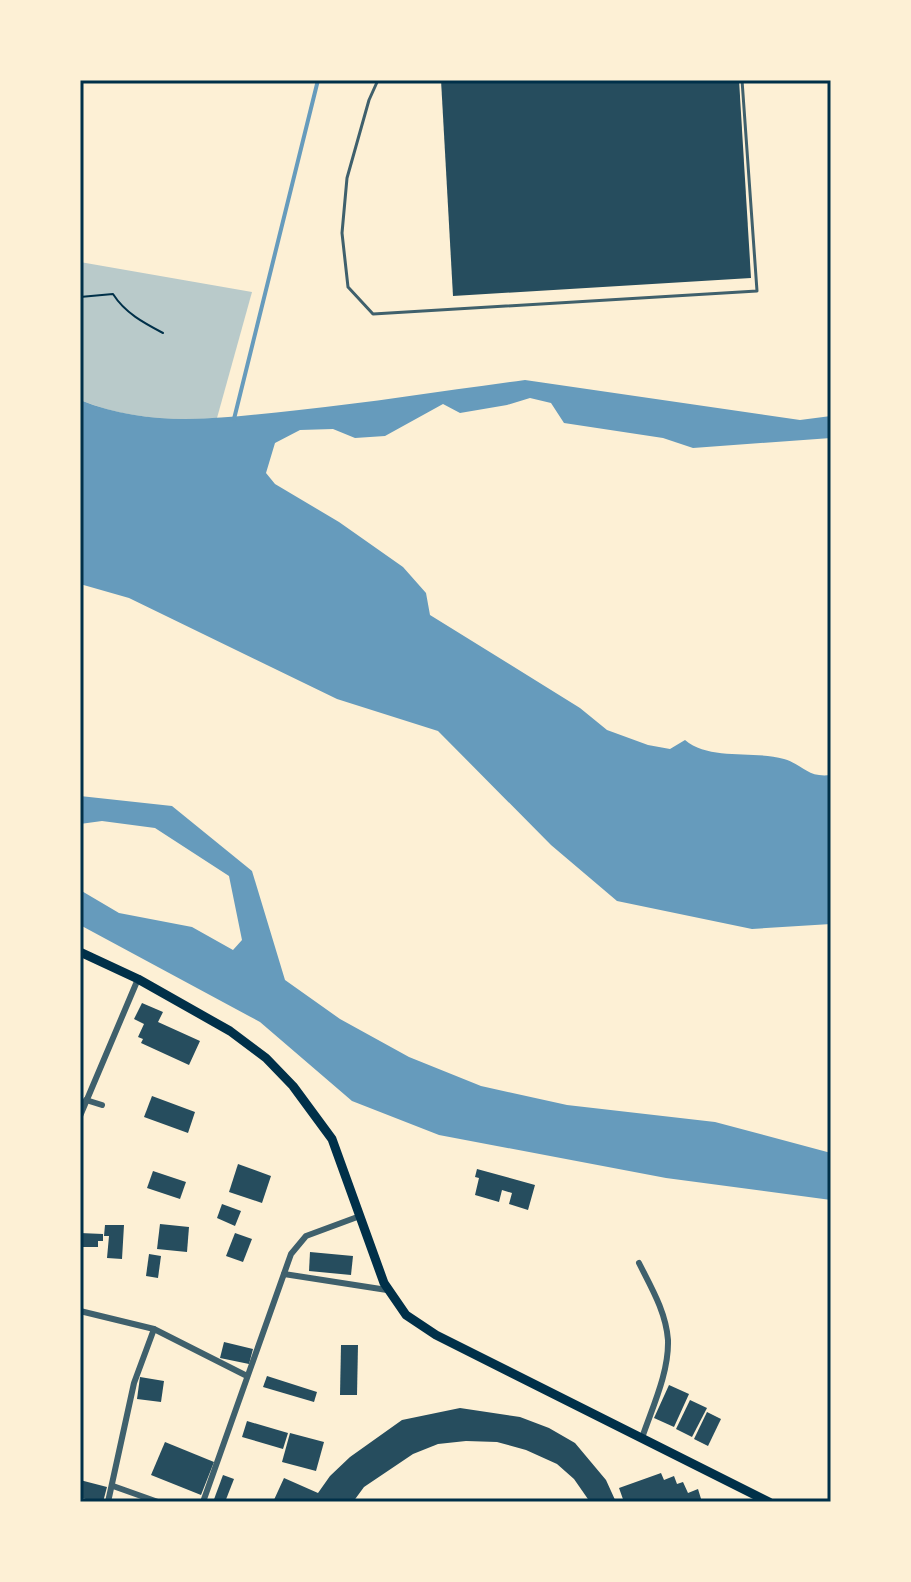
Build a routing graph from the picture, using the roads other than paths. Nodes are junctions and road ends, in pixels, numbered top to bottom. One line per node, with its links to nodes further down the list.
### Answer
1 (378, 80): 2 (lane)
2 (742, 80)
3 (80, 952): 4 (main road)
4 (138, 979): 5 (street); 8 (main road)
5 (86, 1100): 6 (street); 7 (street)
6 (102, 1105)
7 (80, 1116)
8 (360, 1216): 10 (street); 11 (main road)
9 (639, 1263): 15 (street)
10 (284, 1274): 11 (street); 14 (street)
11 (389, 1290): 15 (main road)
12 (80, 1311): 13 (street)
13 (154, 1329): 14 (street); 16 (street)
14 (247, 1376): 19 (street)
15 (642, 1438): 20 (main road)
16 (113, 1486): 17 (street); 18 (street)
17 (108, 1502)
18 (158, 1502)
19 (203, 1502)
20 (769, 1502)

